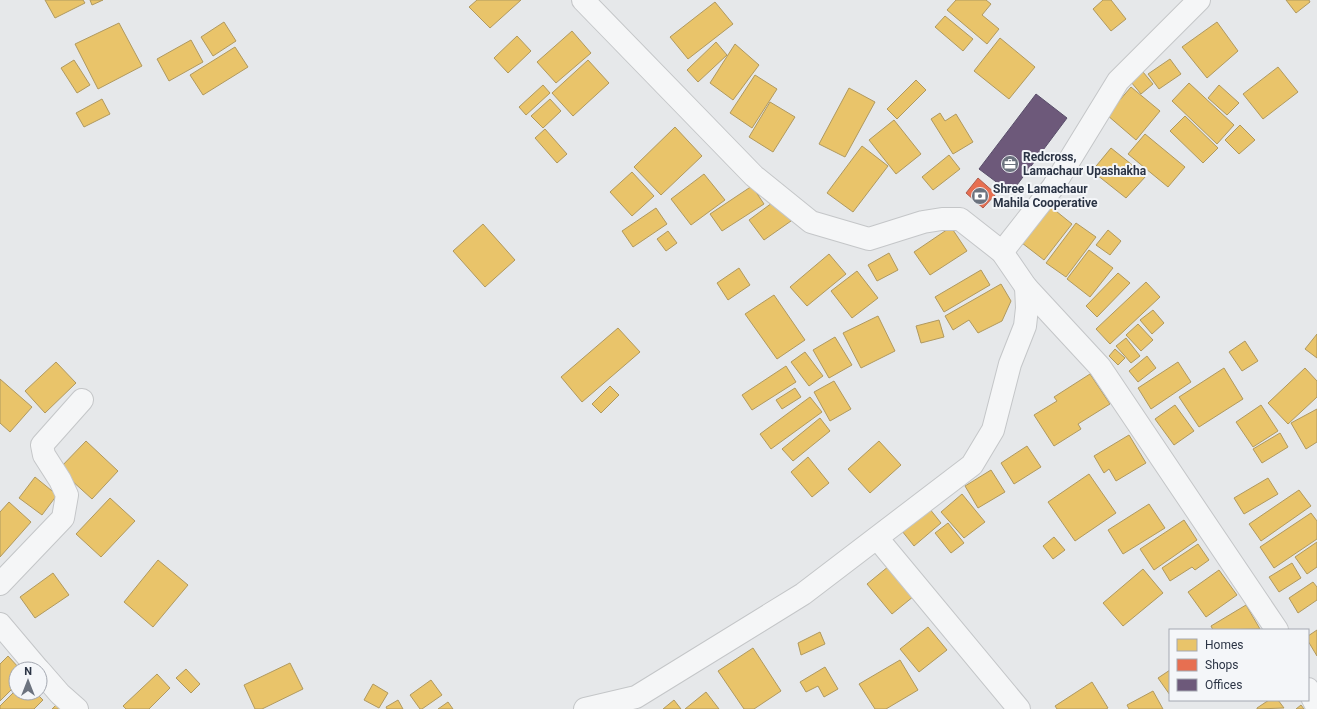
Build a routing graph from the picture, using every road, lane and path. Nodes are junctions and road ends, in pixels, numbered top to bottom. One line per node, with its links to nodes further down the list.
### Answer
1 (583, 0): 3 (street)
2 (1199, 0): 3 (street)
3 (1002, 252): 4 (street)
4 (1026, 287): 6 (street); 9 (street)
5 (82, 400): 7 (street)
6 (877, 538): 13 (street); 14 (street)
7 (0, 584)
8 (0, 624): 10 (street)
9 (1276, 629)
10 (31, 661)
11 (48, 680): 12 (street)
12 (77, 709)
13 (585, 709)
14 (1019, 709)

